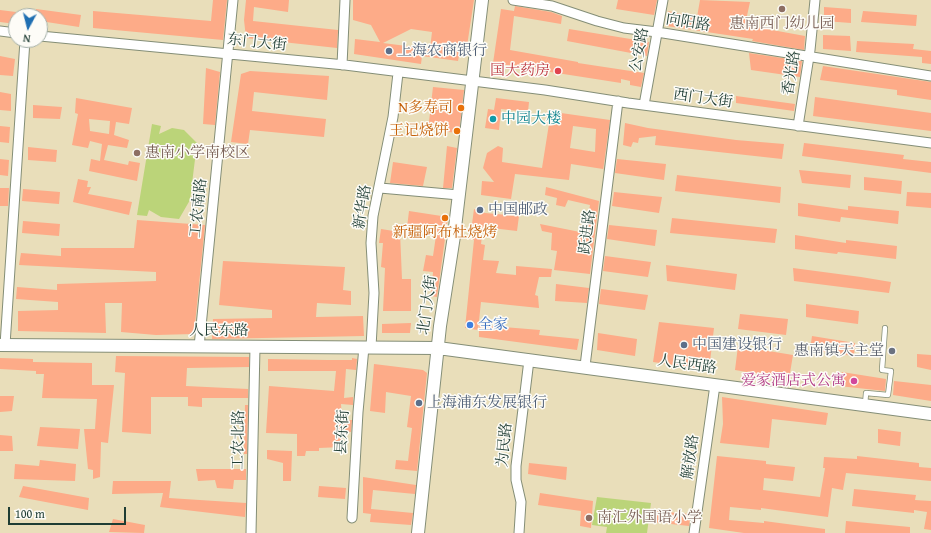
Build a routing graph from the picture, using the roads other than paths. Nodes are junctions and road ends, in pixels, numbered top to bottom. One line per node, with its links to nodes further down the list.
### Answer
1 (233, 0): 10 (street, 工农南路)
2 (346, 0): 12 (street)
3 (482, 0): 15 (street, 北门大街)
4 (513, 0): 7 (street, 向阳路)
5 (663, 0): 7 (street, 公安路)
6 (815, 0): 11 (street, 香光路)
7 (657, 32): 11 (street, 向阳路); 17 (street, 公安路)
8 (48, 37): 10 (street, 东门大街)
9 (24, 48): 23 (street)
10 (228, 54): 12 (street, 东门大街); 24 (street, 工农南路)
11 (808, 57): 14 (street, 向阳路); 18 (street, 香光路)
12 (342, 65): 13 (street, 东门大街)
13 (398, 73): 15 (street, 东门大街); 20 (street, 新华路)
14 (931, 76)
15 (472, 82): 16 (street, 西门大街); 21 (street, 北门大街)
16 (618, 101): 17 (street, 西门大街); 29 (street, 跃进路)
17 (644, 105): 18 (street, 西门大街)
18 (798, 126): 19 (street, 西门大街)
19 (931, 142)
20 (380, 188): 21 (street); 26 (street, 新华路)
21 (459, 195): 27 (street, 北门大街)
22 (885, 328): 31 (lane)
23 (3, 345): 24 (street, 人民东路)
24 (199, 346): 25 (street, 人民东路)
25 (255, 347): 26 (street, 人民东路); 34 (street, 工农北路)
26 (368, 347): 27 (street, 人民东路); 33 (street, 县东街)
27 (438, 348): 28 (street, 人民西路); 35 (street, 北门大街)
28 (529, 360): 29 (street, 人民西路); 36 (street, 为民路)
29 (585, 366): 30 (street, 人民西路)
30 (715, 385): 31 (street, 人民西路); 37 (street, 解放路)
31 (865, 405): 32 (street, 人民西路)
32 (931, 414)
33 (352, 518)
34 (251, 533)
35 (418, 533)
36 (519, 533)
37 (694, 533)

